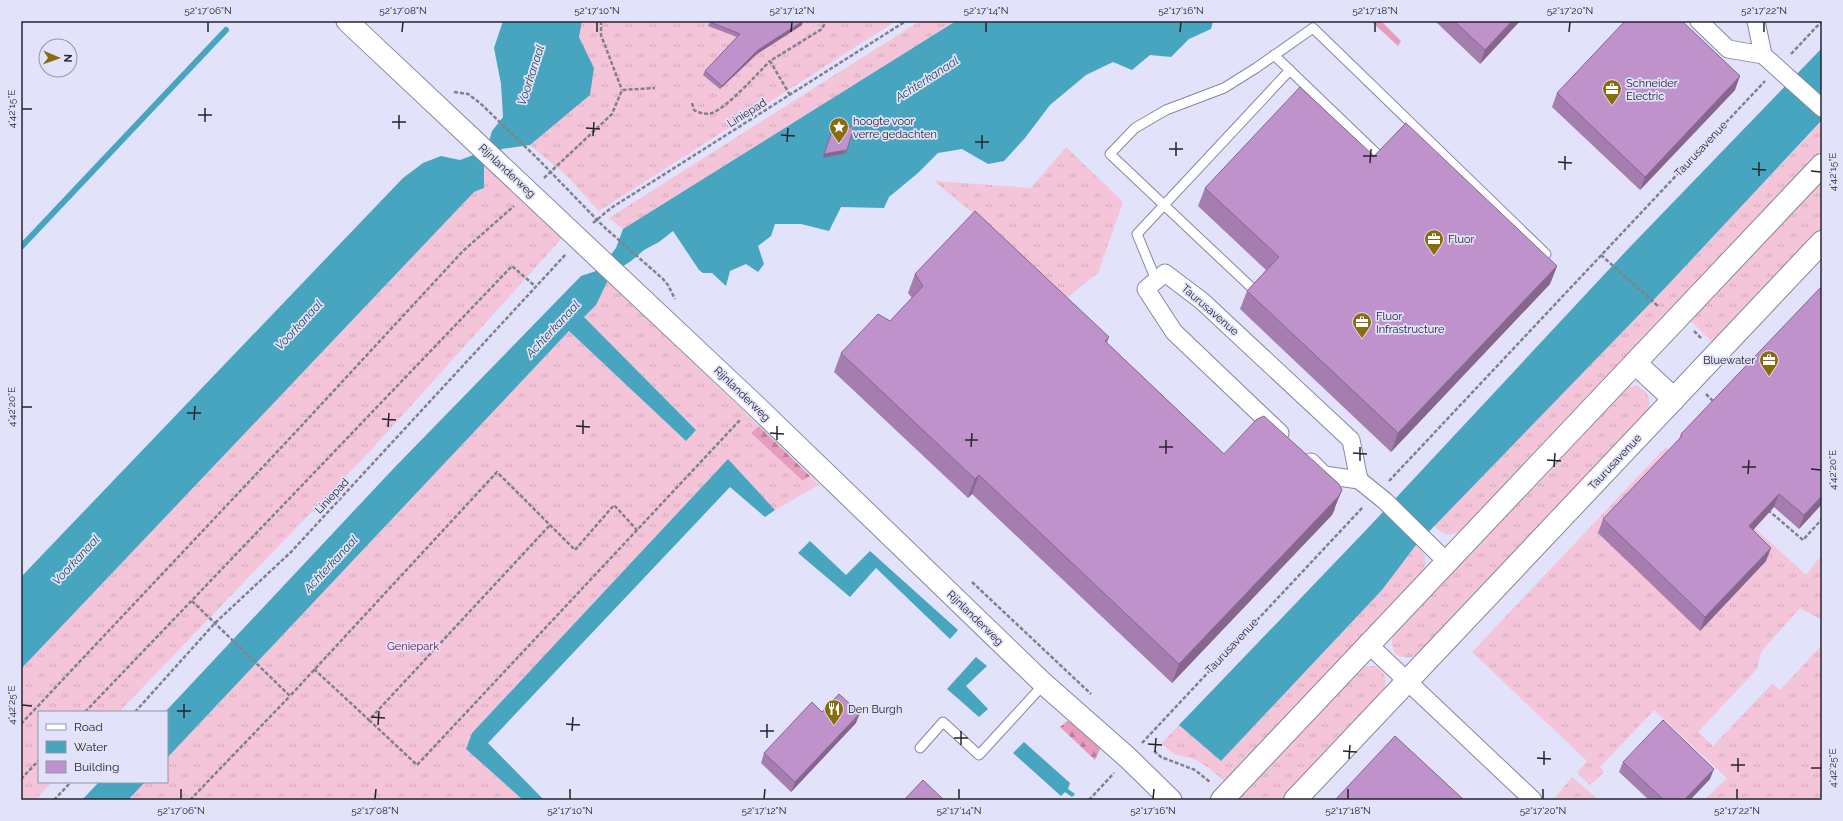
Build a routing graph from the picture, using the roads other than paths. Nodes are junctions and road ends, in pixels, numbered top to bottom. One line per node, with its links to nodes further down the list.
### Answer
1 (347, 21): 21 (street, Rijnlanderweg)
2 (1699, 21): 4 (street)
3 (1756, 21): 4 (street)
4 (1763, 54): 7 (street)
5 (1274, 55): 6 (lane); 10 (lane); 12 (lane)
6 (1290, 70): 8 (lane); 10 (lane)
7 (1822, 108)
8 (1378, 155)
9 (1822, 165): 15 (main road)
10 (1164, 205): 13 (lane); 14 (lane)
11 (1822, 242): 16 (main road, Taurusavenue)
12 (1546, 254)
13 (1156, 280): 17 (street, Taurusavenue); 17 (street)
14 (1253, 289)
15 (1635, 363): 16 (main road); 18 (main road)
16 (1674, 399): 20 (main road, Taurusavenue)
17 (1359, 480): 18 (street)
18 (1446, 562): 19 (main road)
19 (1368, 644): 20 (street); 23 (main road)
20 (1407, 682): 25 (main road, Taurusavenue); 26 (street)
21 (1044, 684): 22 (lane); 24 (street, Rijnlanderweg)
22 (920, 748)
23 (1223, 798)
24 (1171, 800)
25 (1295, 800)
26 (1534, 800)

